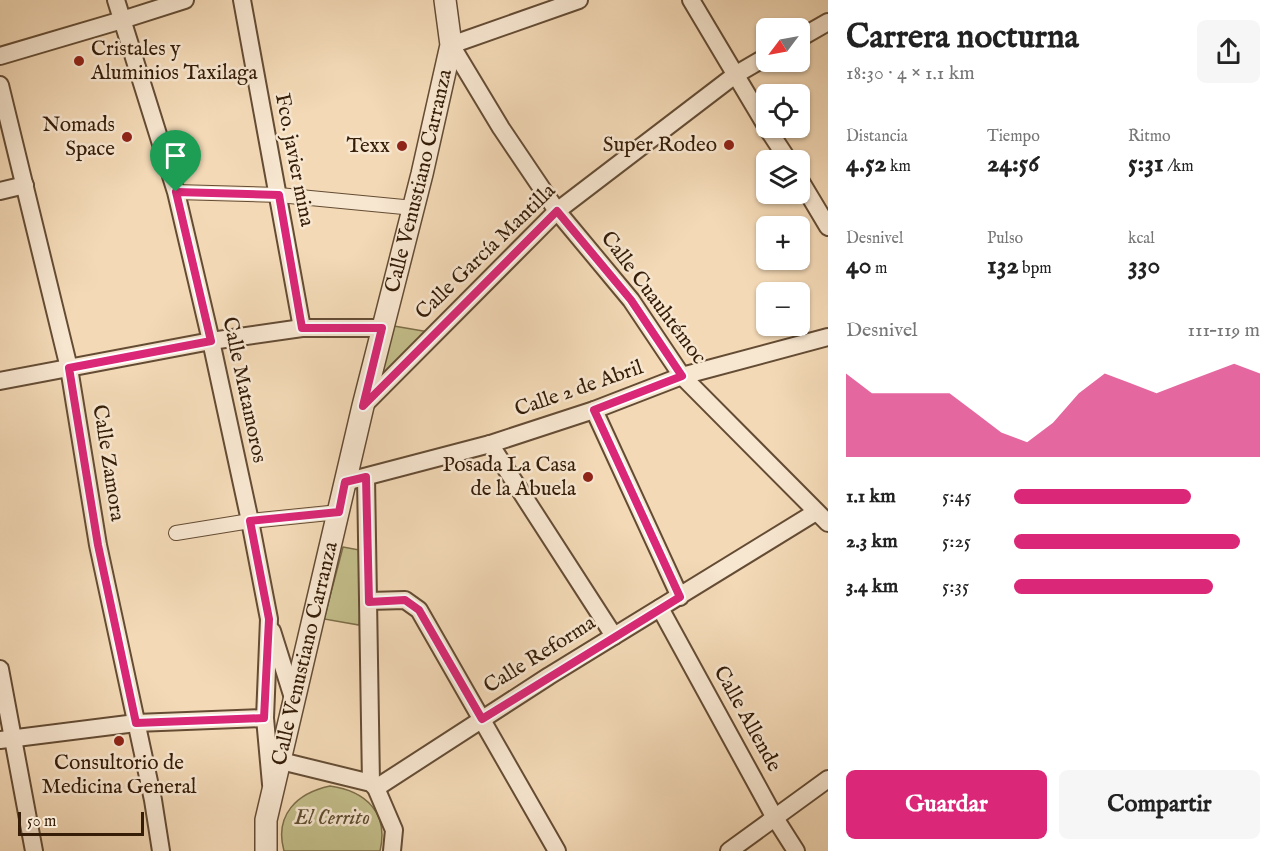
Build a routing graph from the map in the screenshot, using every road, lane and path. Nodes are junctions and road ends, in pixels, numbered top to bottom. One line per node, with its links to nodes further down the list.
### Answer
1 (116, 0): 7 (street, Calle Matamoros)
2 (185, 0): 7 (street)
3 (242, 0): 20 (street, Fco. javier mina)
4 (445, 0): 10 (street, Calle Venustiano Carranza)
5 (579, 0): 10 (street)
6 (692, 0): 13 (street)
7 (122, 20): 11 (street); 19 (street, Calle Matamoros)
8 (828, 22): 9 (street)
9 (810, 32)
10 (451, 45): 22 (street, Calle Venustiano Carranza); 23 (street, Calle Cuauhtémoc)
11 (0, 56)
12 (756, 63): 13 (street, Calle García Mantilla)
13 (735, 75): 15 (street); 23 (street, Calle García Mantilla)
14 (0, 85): 16 (street, Calle Zamora)
15 (756, 109)
16 (25, 185): 17 (street); 29 (street, Calle Zamora)
17 (0, 191)
18 (810, 191): 21 (street)
19 (176, 192): 20 (street); 28 (street, Calle Matamoros)
20 (279, 195): 22 (street); 25 (street, Fco. javier mina)
21 (822, 204): 24 (street)
22 (414, 208): 26 (street, Calle Venustiano Carranza)
23 (557, 211): 30 (street, Calle Cuauhtémoc); 32 (street, Calle García Mantilla)
24 (828, 227)
25 (302, 328): 26 (street); 28 (street)
26 (382, 328): 32 (street, Calle Venustiano Carranza)
27 (828, 338): 30 (street, Calle 2 de Abril)
28 (211, 341): 29 (street); 39 (street, Calle Matamoros)
29 (69, 368): 31 (street); 50 (street, Calle Zamora)
30 (682, 376): 33 (street, Calle 2 de Abril); 38 (street, Calle Cuauhtémoc)
31 (0, 381)
32 (363, 406): 36 (street, Calle Venustiano Carranza)
33 (594, 410): 34 (street, Calle 2 de Abril); 41 (street)
34 (490, 444): 35 (street, Calle 2 de Abril); 45 (street)
35 (366, 477): 36 (street, Calle 2 de Abril); 42 (street)
36 (345, 482): 37 (street, Calle Venustiano Carranza)
37 (339, 512): 39 (street); 47 (street, Calle Venustiano Carranza)
38 (822, 518): 41 (street, Calle Reforma)
39 (250, 521): 40 (street); 44 (street, Calle Matamoros)
40 (176, 533)
41 (680, 597): 43 (street, Calle Reforma)
42 (369, 602): 49 (street); 54 (street)
43 (660, 608): 45 (street, Calle Reforma); 56 (street, Calle Allende)
44 (269, 619): 47 (street); 48 (street, Calle Matamoros)
45 (614, 636): 49 (street, Calle Reforma)
46 (0, 669): 51 (street)
47 (294, 702): 52 (street, Calle Venustiano Carranza)
48 (264, 718): 50 (street); 55 (street, Calle Matamoros)
49 (482, 719): 54 (street, Calle Reforma); 61 (street)
50 (136, 723): 51 (street); 58 (street, Calle Zamora)
51 (7, 739): 57 (street)
52 (281, 761): 54 (street); 55 (street, Calle Venustiano Carranza)
53 (828, 779): 56 (street)
54 (374, 785): 60 (street)
55 (272, 799): 59 (street, Calle Venustiano Carranza)
56 (775, 818): 62 (street); 63 (street, Calle Allende)
57 (34, 851)
58 (161, 851)
59 (266, 851)
60 (392, 851)
61 (557, 851)
62 (729, 851)
63 (796, 851)

